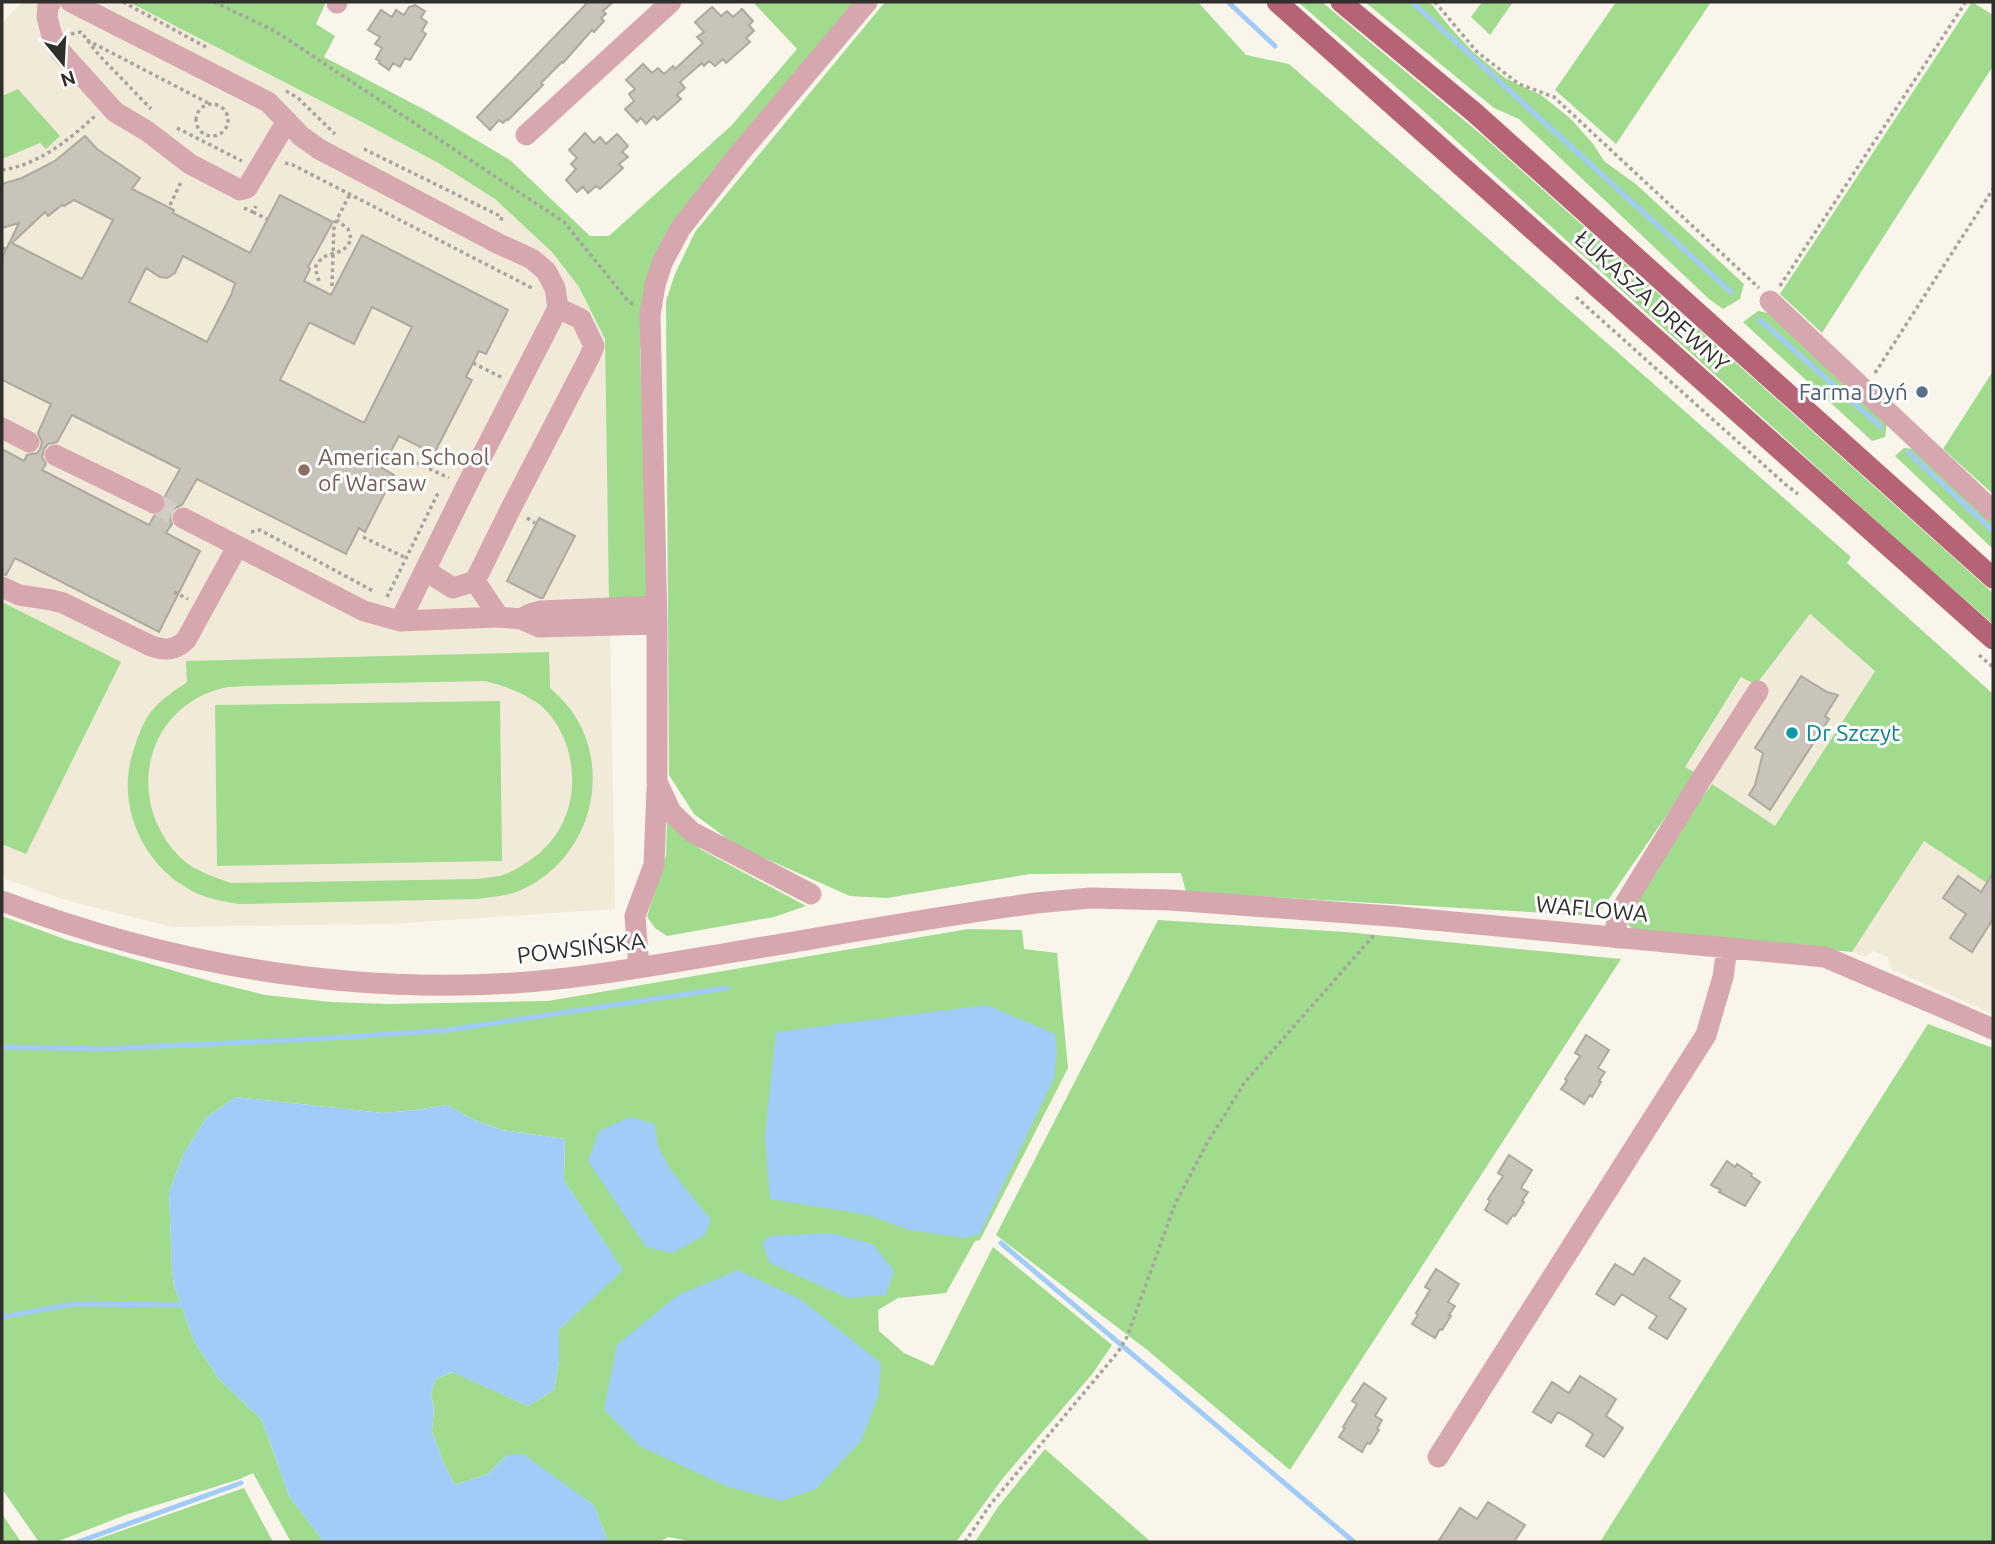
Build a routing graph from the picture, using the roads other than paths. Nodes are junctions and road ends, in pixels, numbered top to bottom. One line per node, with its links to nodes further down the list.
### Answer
1 (51, 2): 7 (street)
2 (71, 2): 7 (street)
3 (671, 2): 8 (street)
4 (867, 2): 23 (street)
5 (1277, 2): 26 (main road, ŁUKASZA DREWNY)
6 (1340, 2): 19 (main road, ŁUKASZA DREWNY)
7 (286, 121): 10 (street)
8 (526, 135)
9 (1770, 301): 15 (street)
10 (550, 303): 18 (street); 20 (street)
11 (2, 428): 12 (street)
12 (29, 442)
13 (55, 455): 14 (street)
14 (154, 503)
15 (1993, 511)
16 (183, 518): 17 (street)
17 (239, 540): 21 (street); 25 (street)
18 (426, 571): 22 (street); 25 (street)
19 (1993, 578)
20 (475, 581): 22 (street); 24 (street)
21 (2, 587)
22 (453, 588): 24 (street)
23 (656, 615): 24 (street); 28 (street)
24 (499, 617): 25 (street)
25 (400, 621)
26 (1993, 639)
27 (1758, 691): 32 (street)
28 (657, 782): 29 (street); 34 (street)
29 (811, 894)
30 (1171, 900): 32 (street, WAFLOWA); 34 (street, POWSIŃSKA)
31 (2, 901): 34 (street, POWSIŃSKA)
32 (1618, 938): 33 (street, WAFLOWA)
33 (1727, 948): 35 (street, WAFLOWA); 36 (street)
34 (639, 968)
35 (1993, 1030)
36 (1438, 1457)

